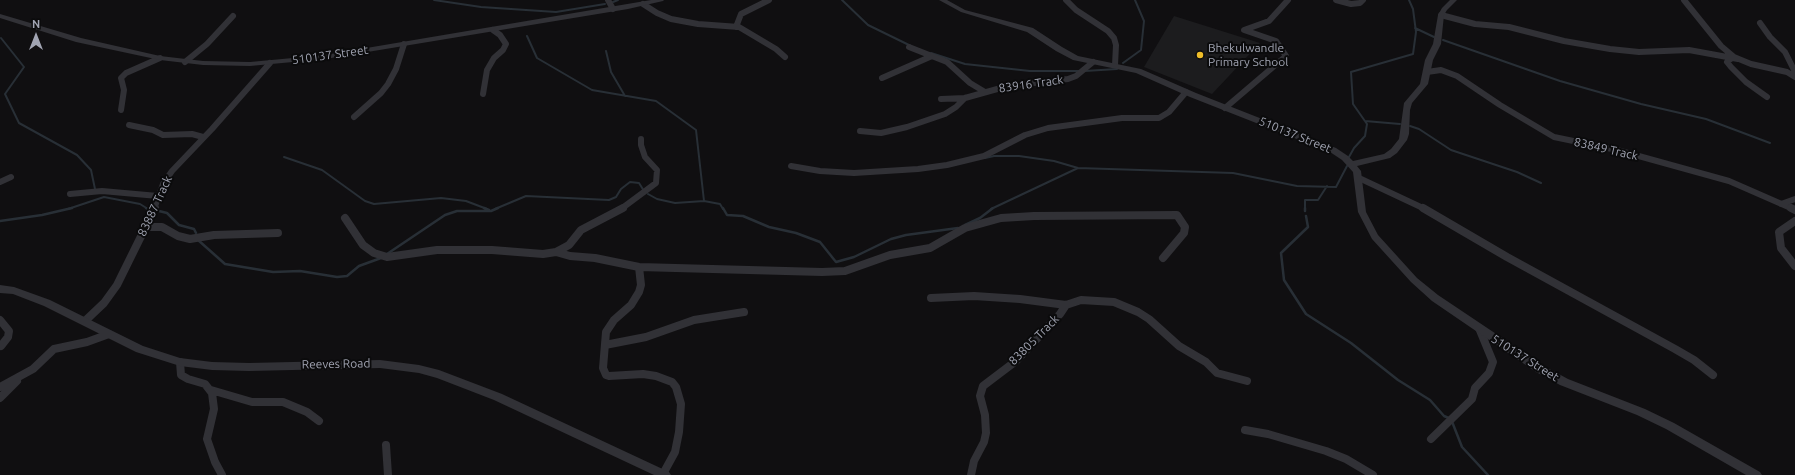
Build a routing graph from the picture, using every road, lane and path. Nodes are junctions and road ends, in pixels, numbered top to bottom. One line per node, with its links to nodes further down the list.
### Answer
1 (608, 0): 12 (street)
2 (662, 0): 11 (street, 510137 Street)
3 (769, 0): 17 (street)
4 (942, 0): 27 (street, 510137 Street)
5 (1066, 0): 29 (street)
6 (1288, 0): 42 (street)
7 (1336, 0): 8 (street)
8 (1363, 0)
9 (1454, 0): 13 (street)
10 (1684, 0): 24 (street)
11 (643, 4): 12 (street, 510137 Street); 17 (street)
12 (613, 9): 18 (street, 510137 Street)
13 (1441, 15): 24 (street); 25 (street)
14 (0, 16): 22 (street, 510137 Street)
15 (233, 16): 26 (street)
16 (1760, 23): 33 (street)
17 (736, 26): 23 (street)
18 (493, 30): 19 (street, 510137 Street); 38 (street)
19 (404, 44): 28 (street, 510137 Street); 44 (street)
20 (908, 47): 21 (street)
21 (932, 56): 35 (street); 36 (street)
22 (160, 58): 26 (street, 510137 Street); 43 (street)
23 (785, 58)
24 (1735, 59): 32 (street); 39 (street)
25 (1429, 60): 30 (street, 83849 Track); 31 (street)
26 (185, 62): 28 (street, 510137 Street)
27 (1093, 62): 29 (street, 510137 Street); 36 (street, 83916 Track)
28 (270, 63): 47 (street, 83887 Track)
29 (1115, 65): 37 (street, 510137 Street)
30 (1441, 70): 31 (street); 57 (street, 83849 Track)
31 (1427, 72): 49 (street)
32 (1787, 72): 33 (street); 34 (street)
33 (1795, 73)
34 (1795, 77)
35 (882, 78)
36 (985, 92): 40 (street, 83916 Track)
37 (1186, 92): 42 (street, 510137 Street); 50 (street)
38 (483, 94)
39 (1767, 97)
40 (965, 98): 41 (street, 83916 Track); 46 (street)
41 (941, 99)
42 (1225, 108): 49 (street, 510137 Street)
43 (121, 110)
44 (354, 117)
45 (129, 125): 47 (street)
46 (860, 131)
47 (203, 137): 55 (street, 83887 Track)
48 (641, 139): 63 (street)
49 (1353, 164): 52 (street, 510137 Street)
50 (791, 166)
51 (11, 178): 53 (street)
52 (1359, 178): 73 (street, 510137 Street); 79 (street)
53 (0, 182)
54 (70, 194): 55 (street)
55 (158, 196): 61 (street, 83887 Track)
56 (1795, 199): 57 (street)
57 (1781, 204): 58 (street, 83849 Track)
58 (1795, 210)
59 (345, 218): 63 (street)
60 (1795, 221): 65 (street)
61 (145, 227): 62 (street); 72 (street, 83887 Track)
62 (278, 233)
63 (556, 252): 66 (street)
64 (1163, 258): 66 (street)
65 (1795, 266)
66 (639, 267): 75 (street)
67 (0, 289): 72 (street, Reeves Road)
68 (931, 298): 69 (street)
69 (1064, 308): 80 (street); 91 (street, 83805 Track)
70 (744, 312): 75 (street)
71 (0, 320): 76 (street)
72 (85, 321): 74 (street, Reeves Road)
73 (1479, 328): 86 (street); 93 (street, 510137 Street)
74 (109, 334): 77 (street, Reeves Road); 78 (street)
75 (605, 345): 90 (street)
76 (1, 346)
77 (180, 362): 82 (street); 90 (street, Reeves Road)
78 (25, 374): 81 (street); 83 (street)
79 (1713, 375)
80 (1247, 381)
81 (0, 387)
82 (211, 390): 84 (street); 88 (street)
83 (0, 398)
84 (319, 421)
85 (1245, 430): 92 (street)
86 (1431, 439)
87 (386, 445): 89 (street)
88 (222, 475)
89 (388, 475)
90 (664, 475)
91 (970, 475)
92 (1373, 475)
93 (1756, 475)

